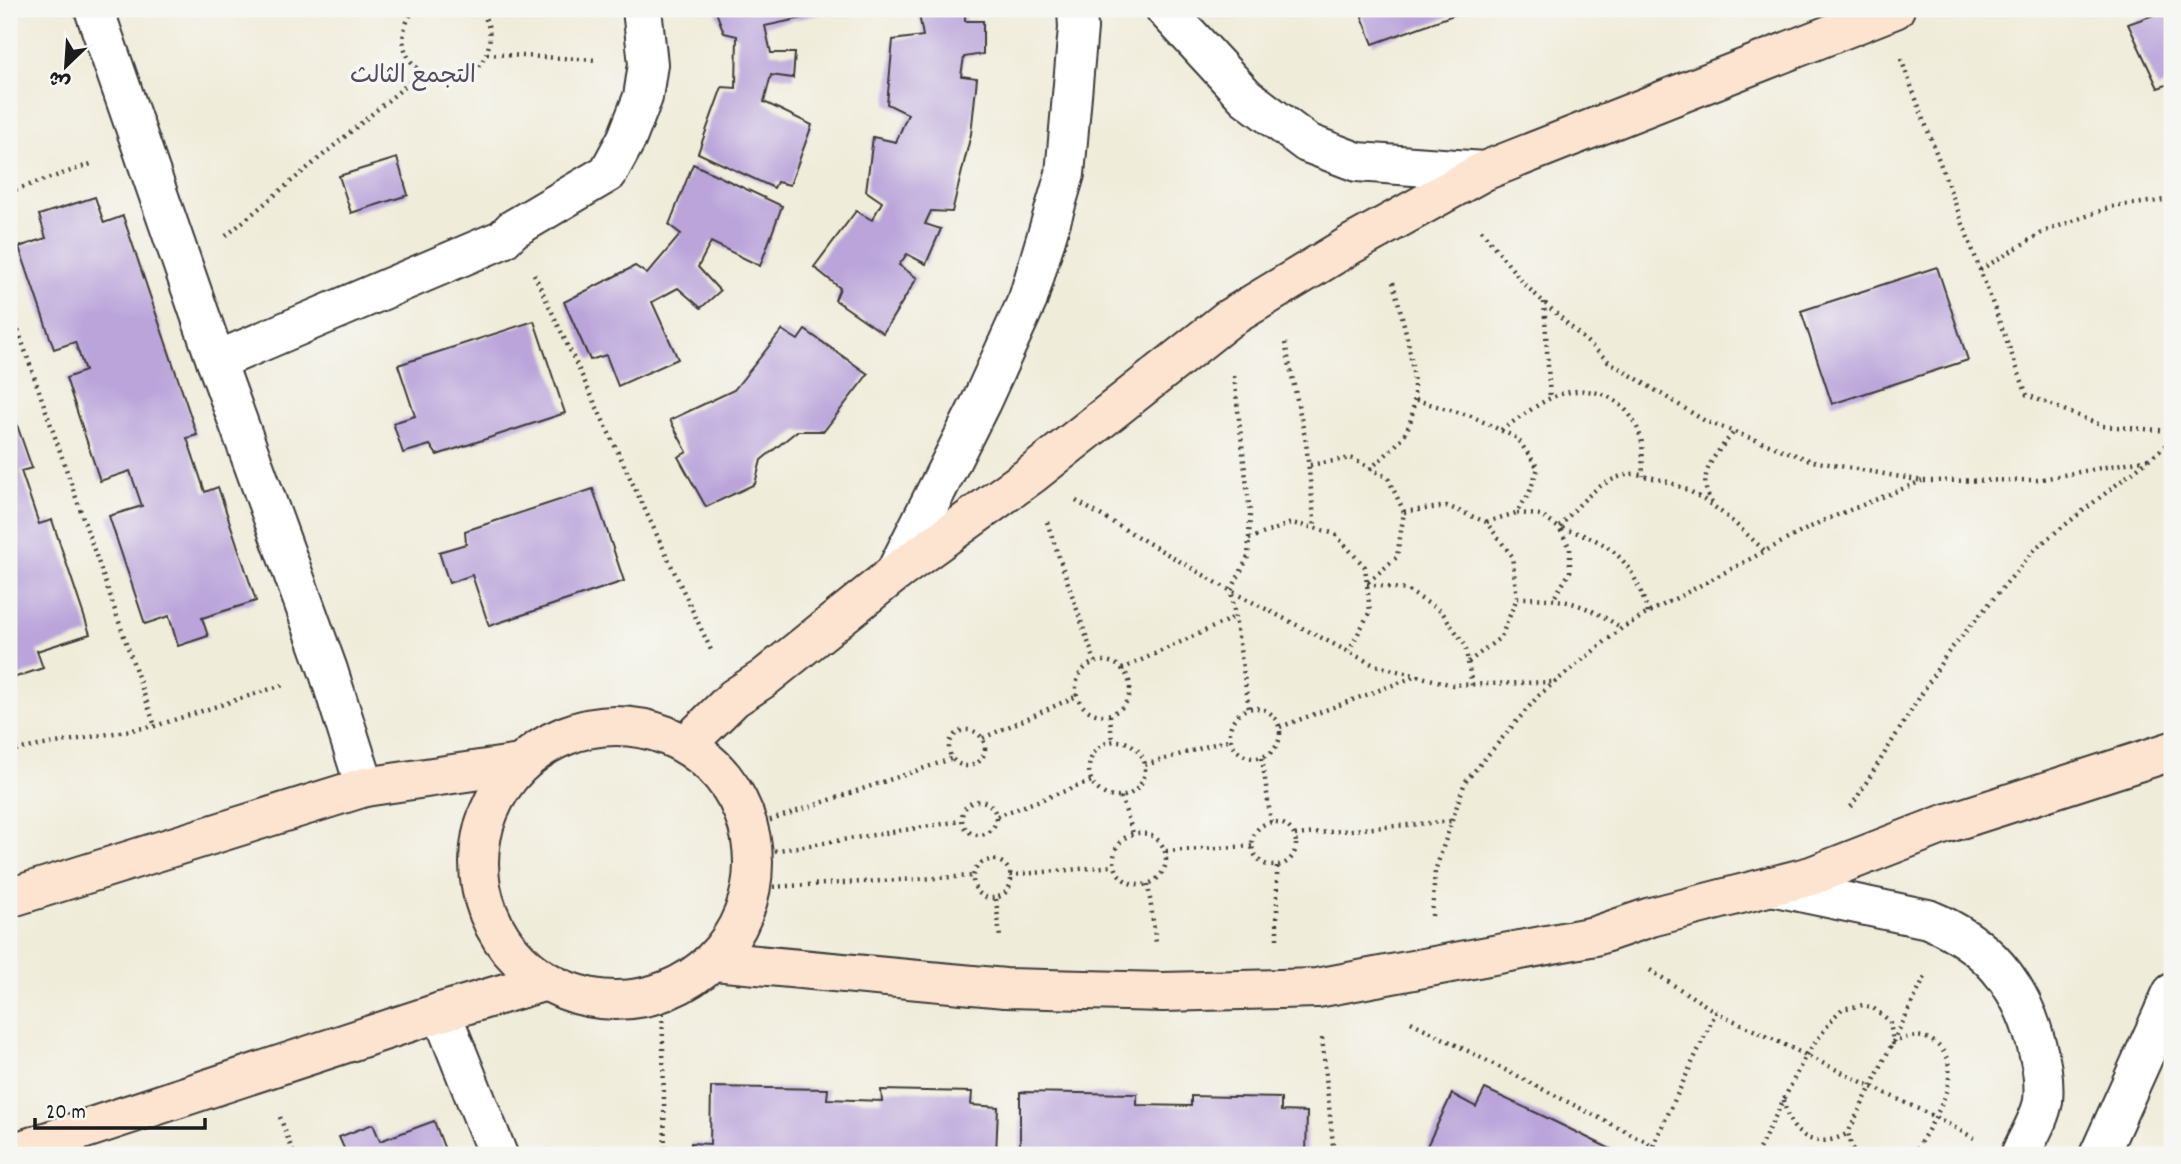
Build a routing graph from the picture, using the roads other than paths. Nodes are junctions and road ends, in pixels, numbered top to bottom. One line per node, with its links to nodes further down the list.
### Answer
1 (94, 9): 7 (street)
2 (642, 9): 7 (street)
3 (1077, 9): 8 (street)
4 (1165, 9): 6 (street)
5 (1889, 11): 6 (street)
6 (1484, 171): 8 (street)
7 (216, 361): 12 (street)
8 (895, 573): 9 (street)
9 (686, 745): 11 (street); 15 (street)
10 (2172, 751): 13 (street)
11 (520, 764): 12 (street); 16 (street)
12 (365, 787): 14 (street)
13 (1770, 886): 15 (street); 21 (street)
14 (9, 898)
15 (714, 961): 16 (street)
16 (546, 981): 18 (street)
17 (2172, 993): 22 (street)
18 (441, 1012): 19 (street); 20 (street)
19 (31, 1151)
20 (498, 1155)
21 (2021, 1155)
22 (2099, 1155)

